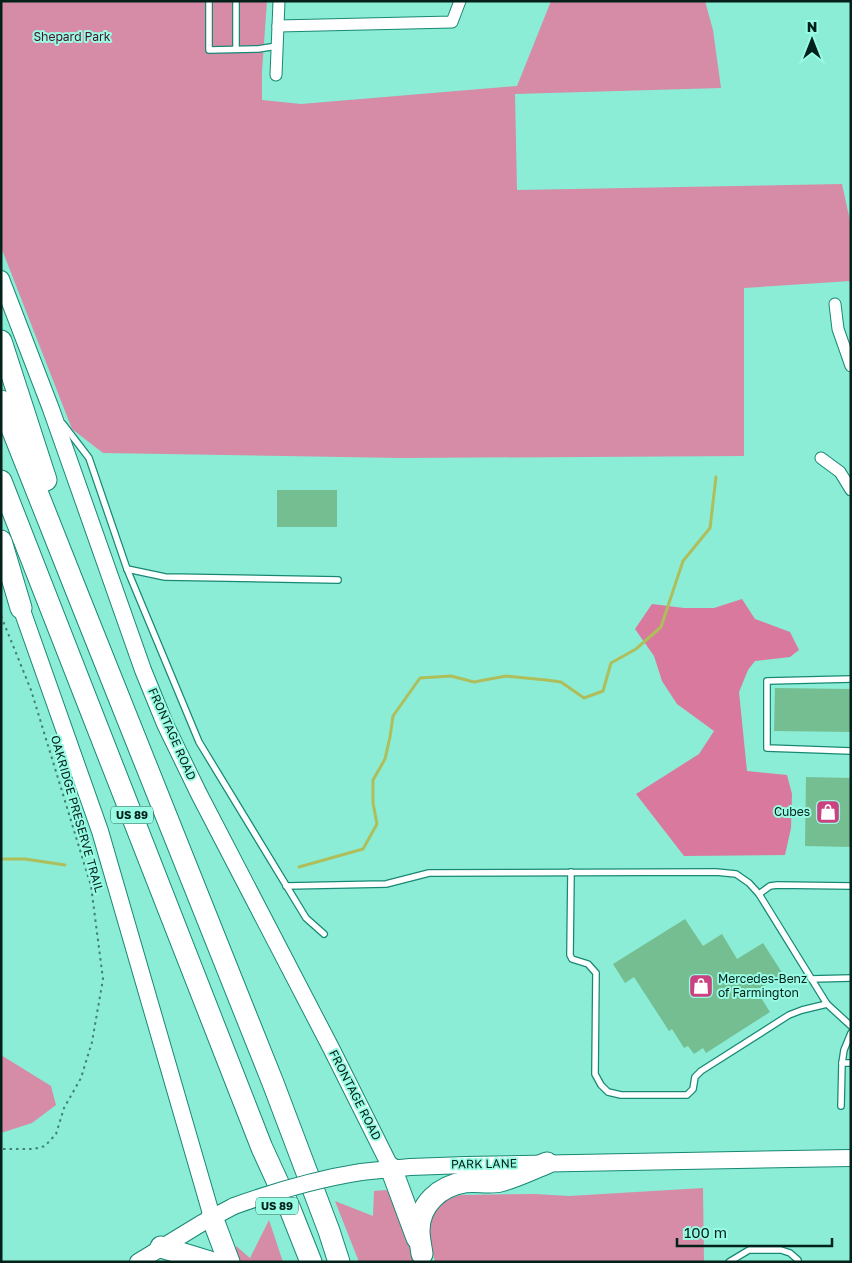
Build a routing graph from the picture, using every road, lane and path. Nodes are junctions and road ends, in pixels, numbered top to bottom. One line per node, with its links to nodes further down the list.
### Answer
1 (209, 1): 7 (lane)
2 (236, 1): 7 (lane)
3 (279, 1): 5 (street)
4 (460, 1): 5 (street)
5 (278, 26): 6 (street)
6 (277, 46): 7 (lane); 8 (street)
7 (236, 49)
8 (276, 76)
9 (1, 279): 14 (main road, FRONTAGE ROAD)
10 (835, 304): 12 (street)
11 (1, 341): 25 (highway)
12 (851, 366)
13 (1, 401): 25 (highway, US 89)
14 (51, 409): 20 (lane); 44 (main road, FRONTAGE ROAD)
15 (821, 458): 17 (street)
16 (1, 481): 40 (highway, US 89)
17 (851, 490)
18 (1, 541): 22 (highway)
19 (1, 560): 22 (main road)
20 (127, 569): 21 (lane); 28 (lane)
21 (338, 580)
22 (21, 608): 45 (main road)
23 (1, 616): 41 (path, OAKRIDGE PRESERVE TRAIL)
24 (851, 679): 26 (lane)
25 (112, 680): 46 (highway, US 89)
26 (851, 750)
27 (571, 872): 28 (lane); 30 (lane); 34 (lane)
28 (286, 886): 31 (lane)
29 (851, 886): 30 (lane)
30 (758, 894): 33 (lane)
31 (324, 934)
32 (851, 978): 33 (lane)
33 (811, 979): 34 (lane)
34 (827, 1004): 35 (lane)
35 (851, 1026)
36 (851, 1033): 37 (lane)
37 (842, 1063): 38 (lane); 39 (lane)
38 (851, 1063)
39 (842, 1106)
40 (262, 1148): 52 (highway, US 89); 53 (highway)
41 (1, 1149)
42 (851, 1158): 43 (main road, PARK LANE)
43 (547, 1164): 44 (main road, PARK LANE); 48 (highway)
44 (391, 1168): 45 (main road, PARK LANE, bridge); 48 (highway)
45 (212, 1217): 47 (main road, PARK LANE); 51 (highway)
46 (330, 1231): 54 (highway); 55 (highway, US 89)
47 (161, 1247): 49 (main road, PARK LANE); 50 (highway)
48 (424, 1258)
49 (138, 1262)
50 (210, 1262)
51 (229, 1262)
52 (296, 1262)
53 (311, 1262)
54 (339, 1262)
55 (344, 1262)
56 (729, 1262): 57 (lane)
57 (798, 1262)

